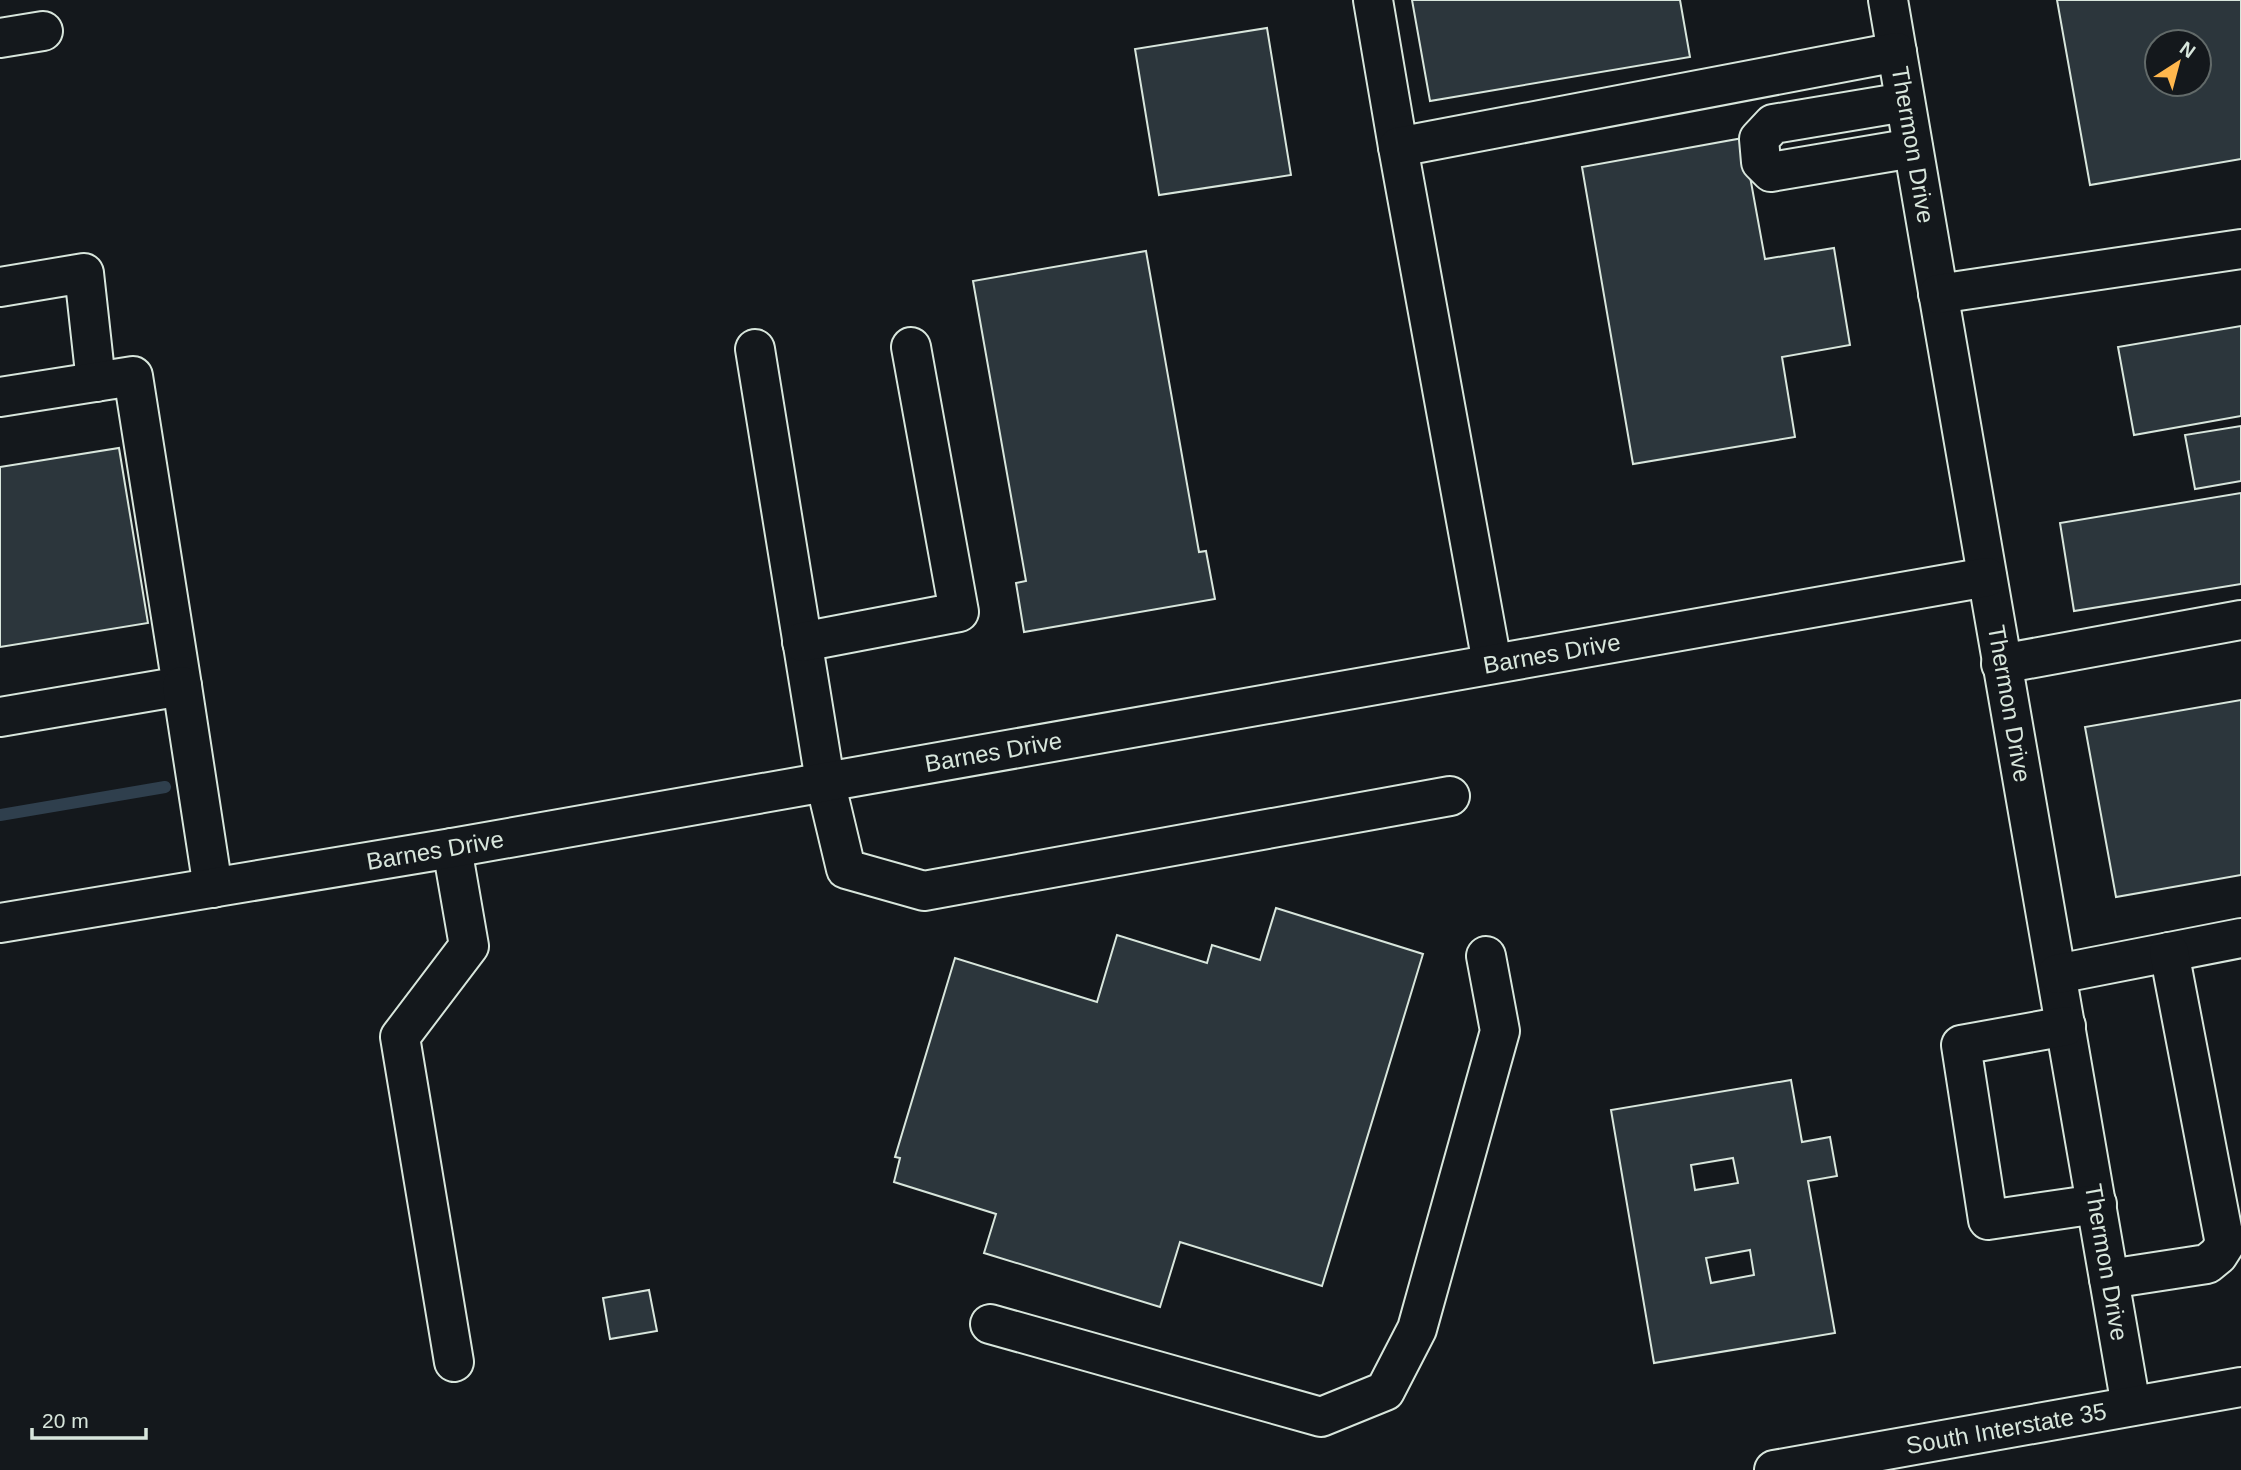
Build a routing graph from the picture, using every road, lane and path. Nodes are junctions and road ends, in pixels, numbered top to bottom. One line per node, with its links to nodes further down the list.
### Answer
1 (1373, 0): 7 (street)
2 (1888, 0): 5 (street, Thermon Drive)
3 (43, 31): 4 (street)
4 (0, 38)
5 (1897, 52): 6 (street, Thermon Drive); 7 (street)
6 (1905, 102): 8 (street, Thermon Drive); 8 (street)
7 (1398, 147): 19 (street)
8 (1913, 148): 11 (street, Thermon Drive)
9 (2241, 249): 11 (street)
10 (0, 287): 14 (street)
11 (1938, 294): 16 (street, Thermon Drive)
12 (911, 347): 18 (street)
13 (755, 349): 18 (street)
14 (96, 382): 15 (street); 21 (street)
15 (0, 397)
16 (1987, 577): 19 (street, Barnes Drive); 20 (street, Thermon Drive)
17 (2241, 620): 20 (street)
18 (802, 642): 23 (street)
19 (1492, 663): 23 (street, Barnes Drive)
20 (2001, 664): 31 (street, Thermon Drive)
21 (182, 686): 22 (street); 26 (street)
22 (0, 717)
23 (825, 781): 24 (street); 25 (street, Barnes Drive)
24 (1450, 796)
25 (453, 848): 26 (street, Barnes Drive); 36 (street)
26 (213, 888): 27 (street, Barnes Drive)
27 (0, 923)
28 (2241, 938): 29 (street)
29 (2169, 952): 31 (street); 34 (street)
30 (1486, 956): 35 (street)
31 (2057, 974): 32 (street, Thermon Drive)
32 (2066, 1027): 33 (street, Thermon Drive); 33 (street)
33 (2097, 1204): 34 (street, Thermon Drive)
34 (2109, 1279): 38 (street, Thermon Drive)
35 (990, 1324)
36 (454, 1362)
37 (2241, 1387): 38 (street, South Interstate 35)
38 (2131, 1406): 39 (street, South Interstate 35)
39 (1774, 1470)

